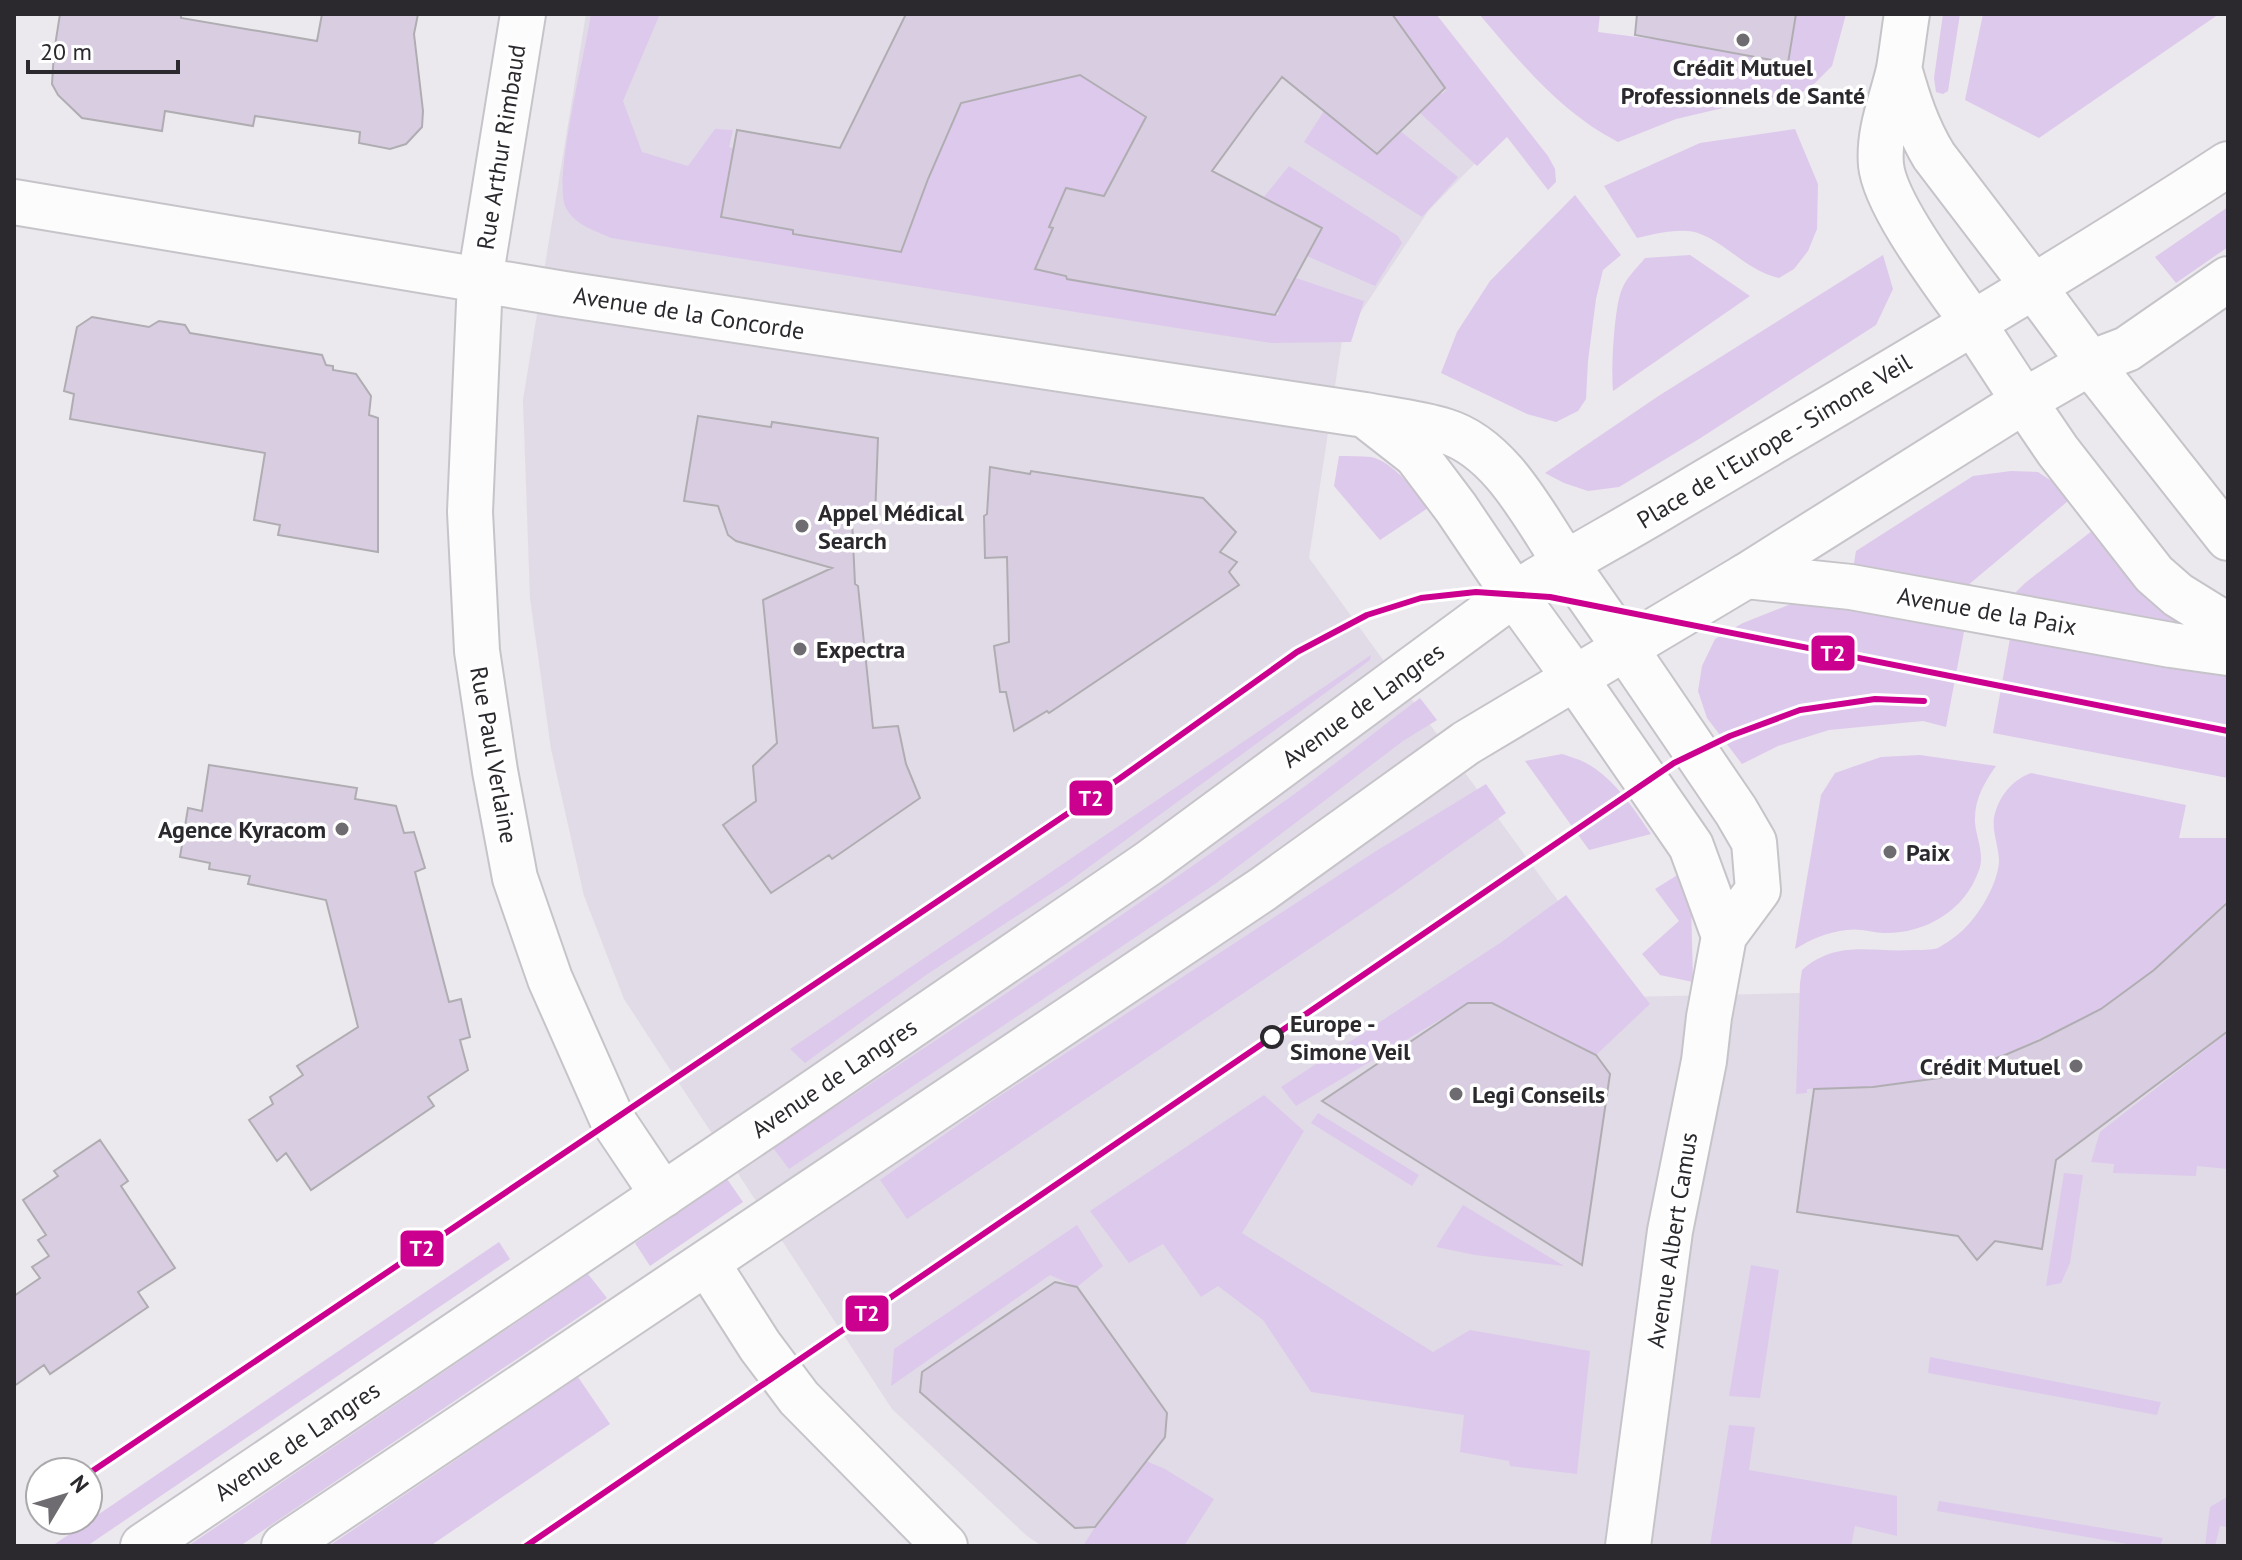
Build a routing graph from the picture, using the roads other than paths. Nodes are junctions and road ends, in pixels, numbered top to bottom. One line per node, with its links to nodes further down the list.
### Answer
1 (523, 14): 7 (street, Rue Arthur Rimbaud)
2 (1907, 14): 3 (street)
3 (1899, 68): 8 (street); 9 (street)
4 (2228, 164): 8 (street)
5 (14, 202): 7 (street, Avenue de la Concorde)
6 (2228, 279): 10 (street)
7 (480, 280): 12 (street, Avenue de la Concorde); 22 (street, Rue Paul Verlaine)
8 (2034, 287): 9 (street, Place de l'Europe - Simone Veil); 10 (street)
9 (1973, 323): 11 (street); 14 (street, Place de l'Europe - Simone Veil)
10 (2090, 363): 11 (street); 13 (street)
11 (2024, 401): 15 (street); 17 (street)
12 (1365, 415): 14 (street, Avenue de la Concorde); 16 (street, Avenue de la Concorde)
13 (2228, 538)
14 (1565, 562): 16 (street, Place de l'Europe - Simone Veil); 18 (street, Avenue de la Concorde)
15 (1746, 576): 18 (street); 19 (street, Avenue de la Paix)
16 (1514, 594): 20 (street, Avenue de la Concorde); 22 (street, Avenue de Langres)
17 (2228, 626)
18 (1625, 648): 20 (street); 21 (street, Avenue Albert Camus)
19 (2228, 653)
20 (1575, 678): 21 (street); 23 (street)
21 (1724, 936): 27 (street, Avenue Albert Camus)
22 (663, 1195): 24 (street, Avenue de Langres)
23 (707, 1263): 25 (street); 26 (street)
24 (143, 1546)
25 (284, 1546)
26 (945, 1546)
27 (1628, 1546)

